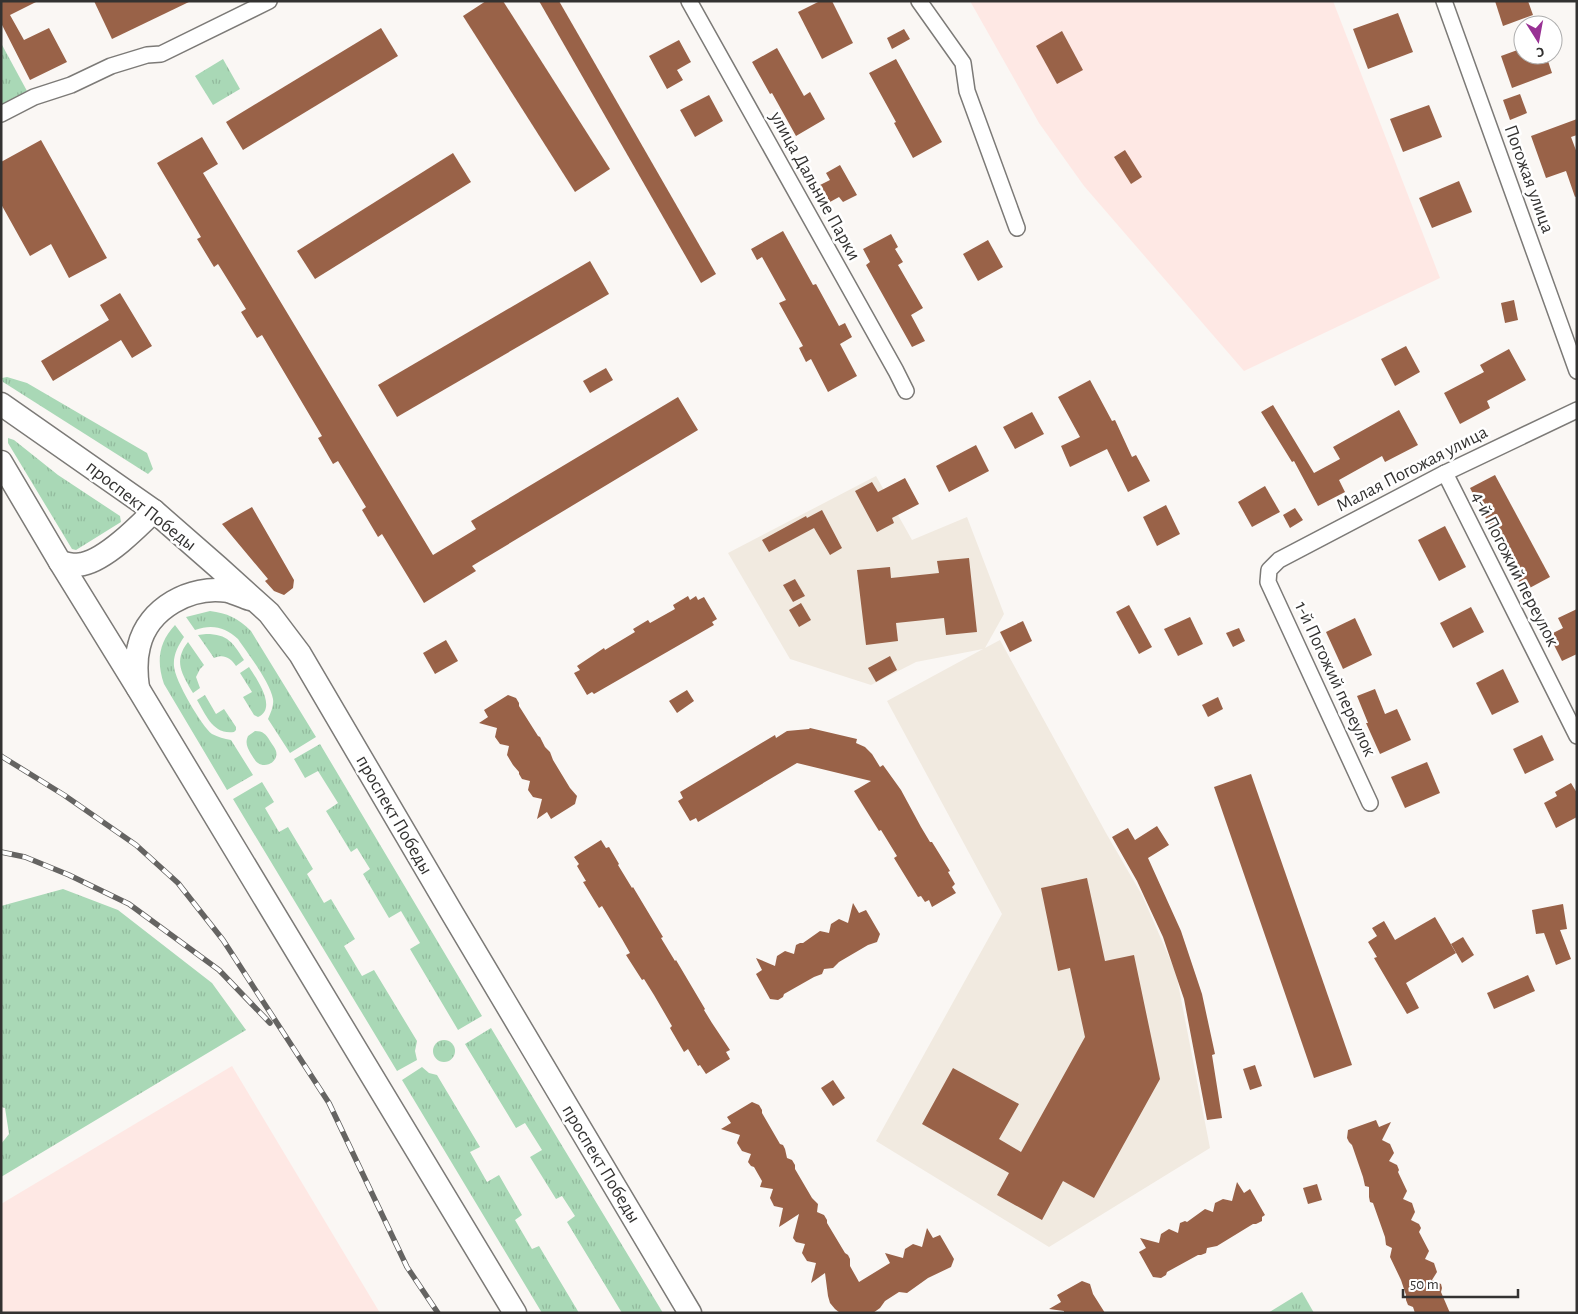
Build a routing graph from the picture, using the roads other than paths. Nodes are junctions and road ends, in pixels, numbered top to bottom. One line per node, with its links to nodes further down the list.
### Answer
1 (268, 1): 5 (street)
2 (689, 1): 8 (street, улица Дальние Парки)
3 (918, 1): 6 (street)
4 (1444, 1): 7 (street, Погожая улица)
5 (1, 114)
6 (1017, 228)
7 (1577, 371)
8 (906, 391)
9 (1, 404): 13 (main road, проспект Победы)
10 (1577, 410): 12 (street, Малая Погожая улица)
11 (1, 462): 14 (main road)
12 (1445, 473): 15 (street, Малая Погожая улица); 18 (street, 4-й Погожий переулок)
13 (154, 511): 14 (main road); 16 (main road, проспект Победы)
14 (60, 562): 17 (main road)
15 (1269, 570): 19 (street, 1-й Погожий переулок)
16 (269, 613): 17 (main road); 21 (main road, проспект Победы)
17 (139, 690): 20 (main road)
18 (1577, 736)
19 (1370, 803)
20 (515, 1313)
21 (690, 1313)

